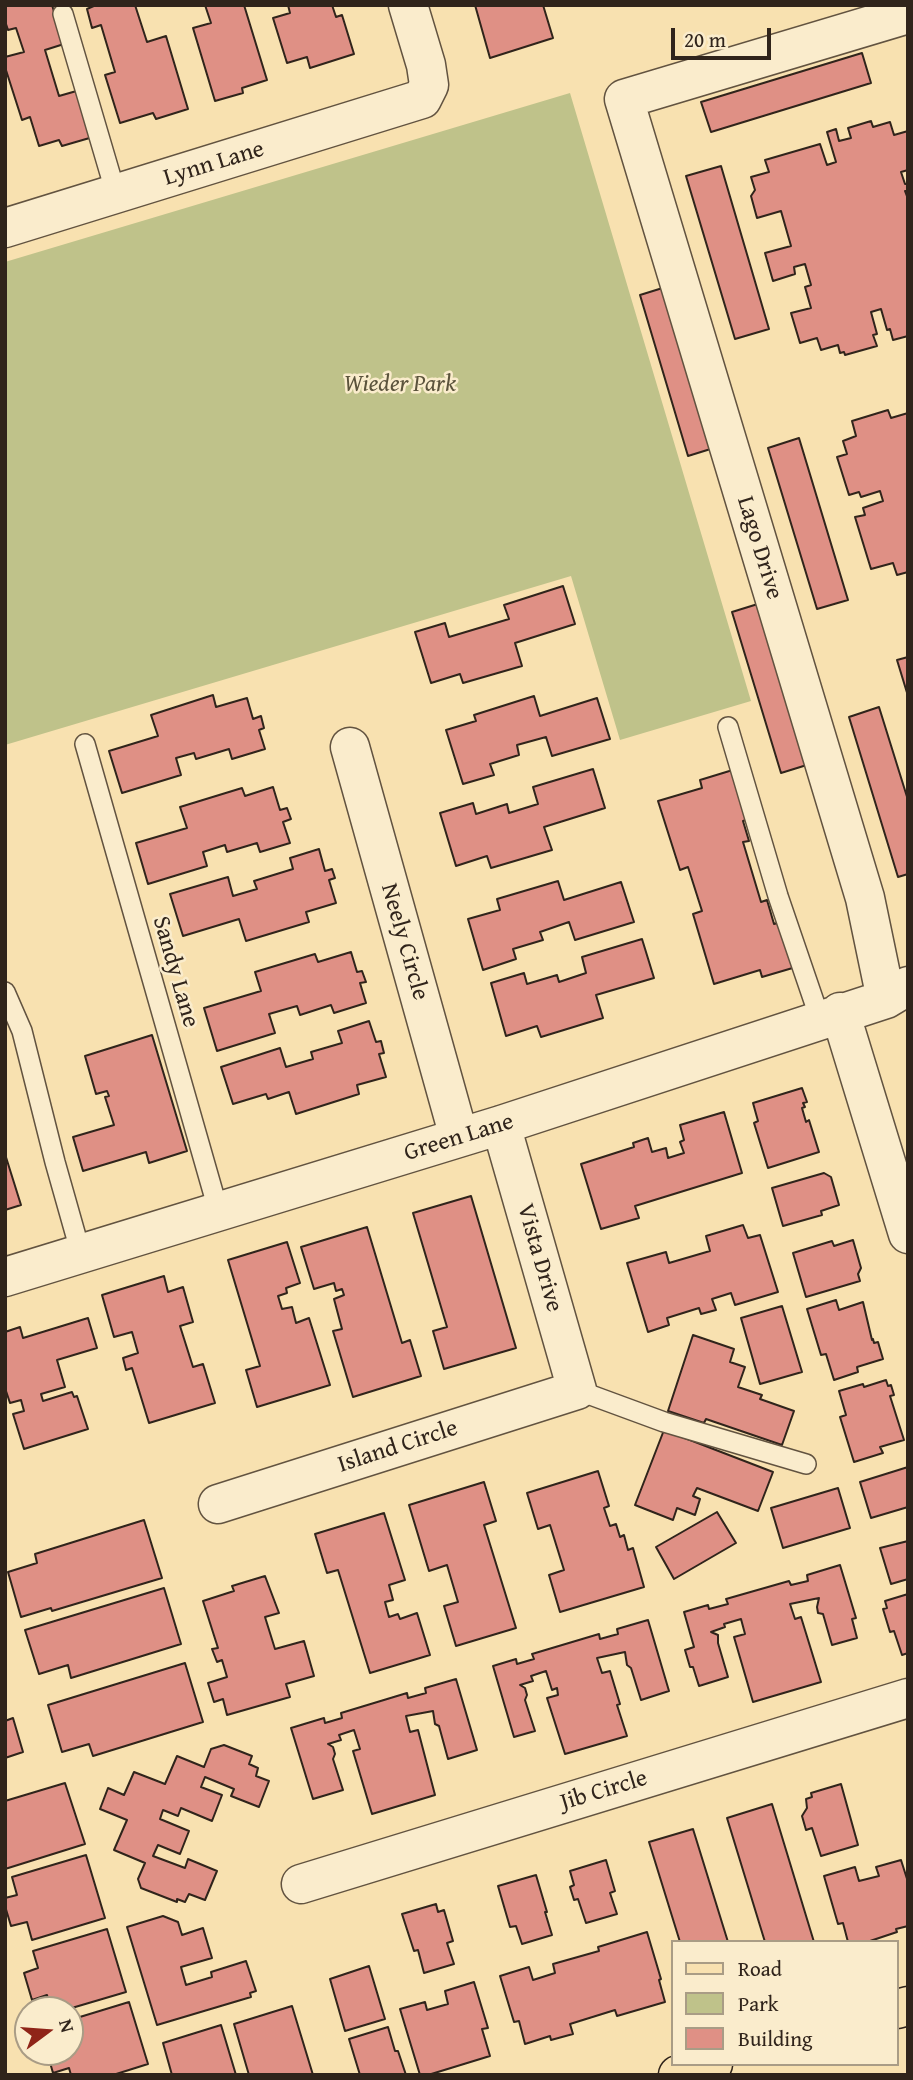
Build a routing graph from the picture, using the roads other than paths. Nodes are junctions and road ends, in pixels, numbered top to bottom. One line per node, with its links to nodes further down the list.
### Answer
1 (408, 5): 4 (street, Lynn Lane)
2 (63, 14): 4 (lane)
3 (908, 14): 10 (street, Lago Drive)
4 (116, 194): 5 (street, Lynn Lane)
5 (5, 228)
6 (728, 727): 11 (lane)
7 (85, 744): 14 (lane, Sandy Lane)
8 (350, 747): 13 (street, Neely Circle)
9 (5, 992): 16 (lane)
10 (897, 992): 11 (street, Green Lane)
11 (830, 1016): 12 (street, Green Lane); 15 (street)
12 (501, 1125): 13 (street, Green Lane); 18 (street, Vista Drive)
13 (459, 1137): 14 (street, Green Lane)
14 (219, 1213): 16 (street, Green Lane)
15 (908, 1234)
16 (81, 1254): 17 (street, Green Lane)
17 (5, 1277)
18 (578, 1390): 19 (lane); 20 (street, Island Circle)
19 (806, 1464)
20 (218, 1503)
21 (908, 1698): 22 (street, Jib Circle)
22 (301, 1884)
23 (707, 2066): 24 (main road)
24 (678, 2075)

